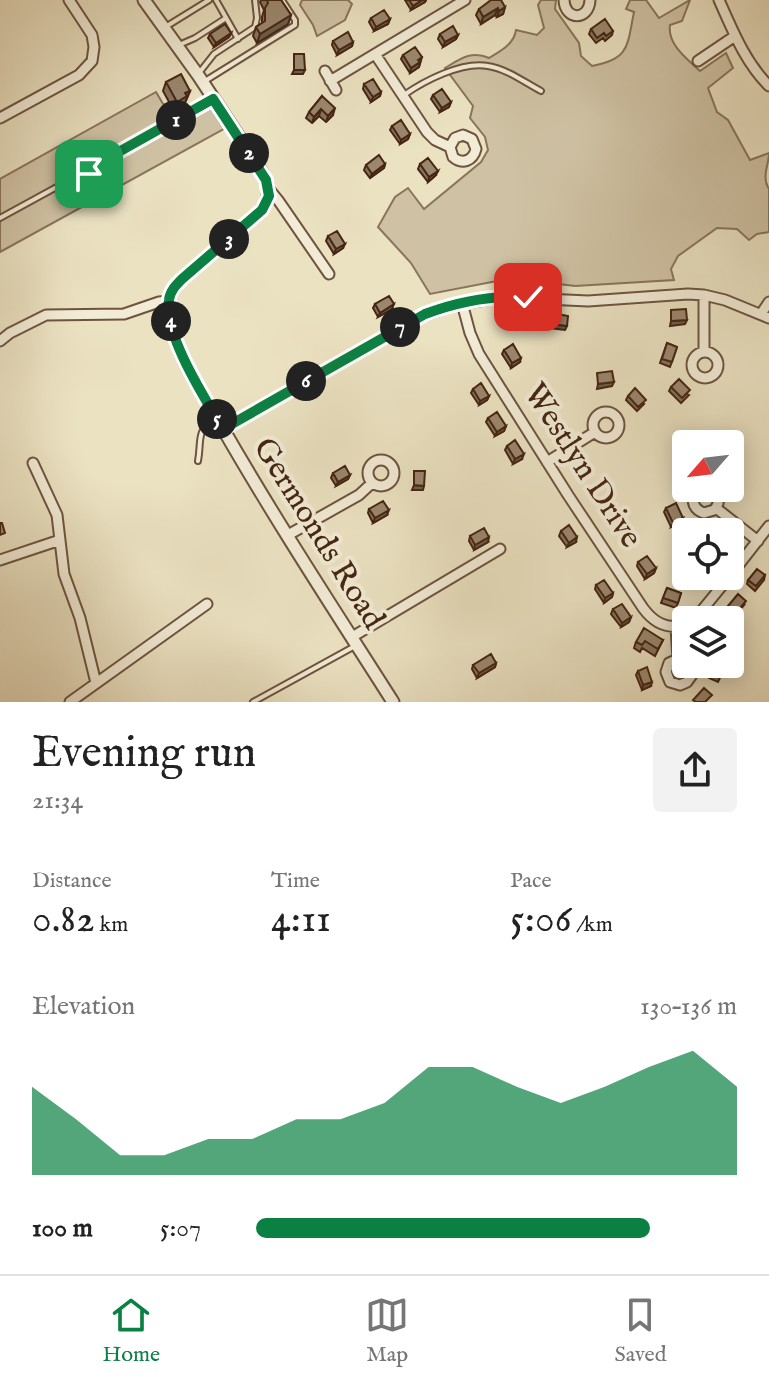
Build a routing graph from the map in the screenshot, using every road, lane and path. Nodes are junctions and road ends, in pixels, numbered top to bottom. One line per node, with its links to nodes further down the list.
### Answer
1 (69, 0): 26 (street)
2 (144, 0): 12 (street)
3 (209, 0): 12 (lane)
4 (216, 0): 11 (lane)
5 (255, 0): 14 (lane)
6 (282, 0): 19 (lane)
7 (465, 0): 16 (street)
8 (564, 0): 9 (street)
9 (590, 0)
10 (719, 0): 13 (street)
11 (226, 18): 14 (lane); 15 (lane)
12 (164, 28): 15 (street)
13 (735, 36): 17 (street); 21 (street)
14 (238, 39): 19 (lane)
15 (177, 46): 19 (street)
16 (375, 54): 20 (street); 24 (street)
17 (698, 61)
18 (325, 71): 20 (street)
19 (200, 79): 25 (street)
20 (330, 81): 22 (street)
21 (769, 86)
22 (336, 90)
23 (541, 91): 24 (lane)
24 (403, 96): 27 (street)
25 (213, 99): 28 (lane); 30 (street)
26 (0, 118)
27 (450, 147)
28 (99, 163): 29 (lane); 29 (lane)
29 (86, 171): 31 (lane)
30 (269, 189): 32 (street); 34 (street)
31 (0, 218)
32 (329, 274)
33 (704, 295): 36 (street); 37 (street); 39 (street)
34 (169, 301): 38 (street); 40 (street, Germonds Road)
35 (769, 302): 37 (street)
36 (462, 303): 41 (street); 44 (street, Westlyn Drive)
37 (765, 316)
38 (0, 341)
39 (704, 352)
40 (216, 418): 41 (street, Germonds Road); 43 (lane)
41 (223, 429): 51 (street, Germonds Road)
42 (595, 432): 44 (street)
43 (198, 461)
44 (547, 462): 60 (street, Westlyn Drive)
45 (33, 463): 52 (street)
46 (372, 483): 51 (street)
47 (694, 502): 49 (street)
48 (718, 502): 49 (street)
49 (716, 508): 53 (street)
50 (769, 526): 53 (street)
51 (288, 535): 61 (street, Germonds Road)
52 (60, 540): 56 (street); 62 (street)
53 (758, 541): 55 (street)
54 (500, 549): 61 (street)
55 (744, 558)
56 (0, 560)
57 (719, 590): 59 (street)
58 (207, 604): 62 (street)
59 (705, 606)
60 (672, 625)
61 (354, 641): 64 (lane); 65 (street, Germonds Road)
62 (96, 683): 63 (street)
63 (70, 702)
64 (253, 702)
65 (393, 702)

